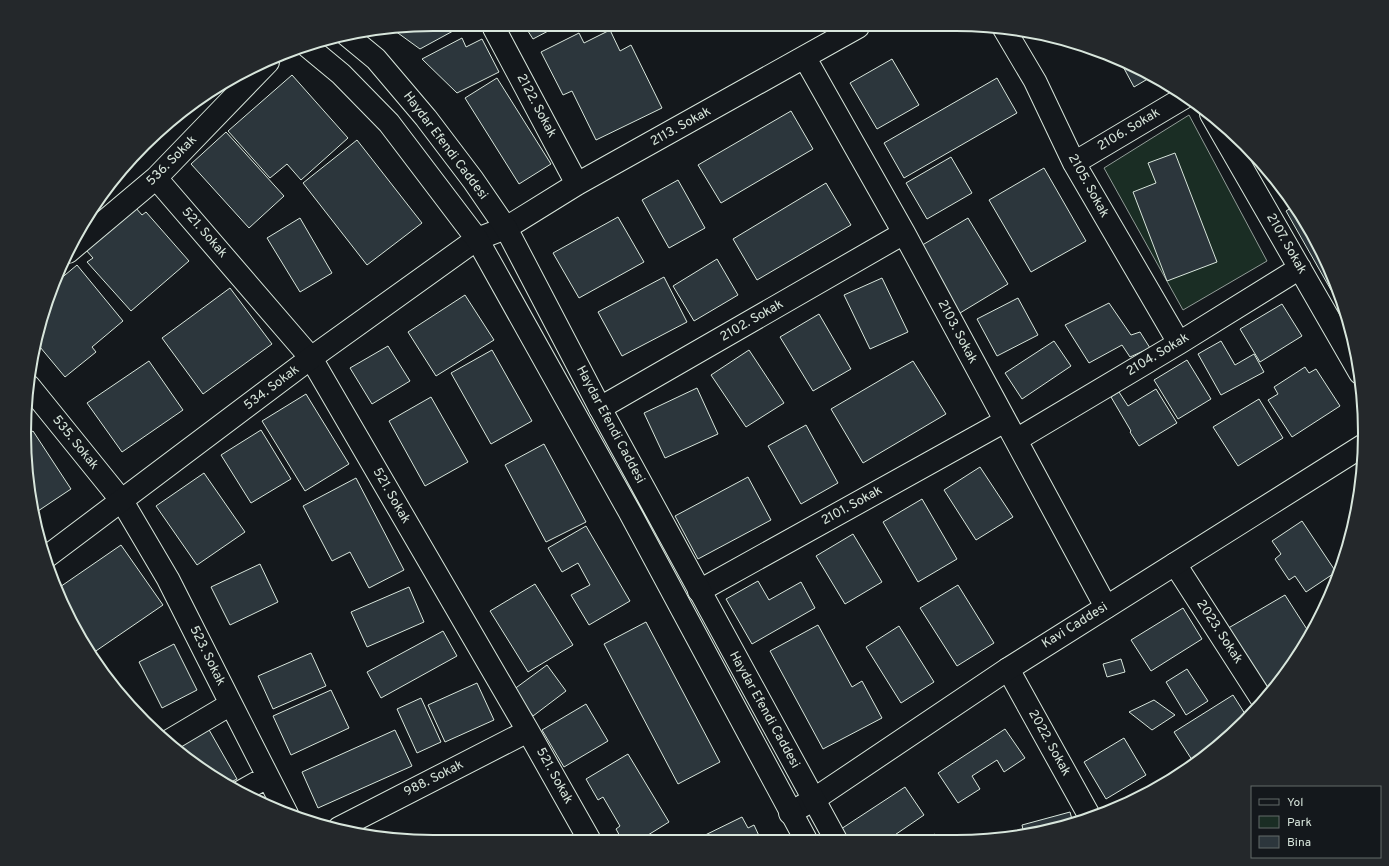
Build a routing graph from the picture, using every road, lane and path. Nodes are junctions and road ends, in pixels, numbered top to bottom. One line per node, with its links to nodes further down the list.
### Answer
1 (496, 31): 12 (street, 2122. Sokak)
2 (853, 31): 6 (street, 2113. Sokak)
3 (1007, 34): 10 (street, 2105. Sokak)
4 (353, 40): 13 (street, Haydar Efendi Caddesi)
5 (312, 50): 15 (street, Haydar Efendi Caddesi)
6 (805, 58): 12 (street, 2113. Sokak); 14 (street, 2103. Sokak)
7 (261, 70): 11 (street, 536. Sokak)
8 (1180, 100): 10 (street, 2106. Sokak)
9 (1221, 131): 17 (street, 2107. Sokak)
10 (1074, 163): 18 (street, 2105. Sokak)
11 (156, 178): 16 (street, 536. Sokak); 20 (street, 521. Sokak)
12 (577, 184): 13 (street, 2113. Sokak)
13 (506, 228): 15 (street, 534. Sokak); 22 (street, Haydar Efendi Caddesi)
14 (904, 233): 22 (street, 2102. Sokak); 23 (street, 2103. Sokak)
15 (477, 239): 20 (street, 534. Sokak); 40 (street, Haydar Efendi Caddesi)
16 (79, 243)
17 (1300, 268): 18 (street, 2104. Sokak); 19 (street, 2107. Sokak)
18 (1179, 343): 24 (street, 2104. Sokak)
19 (1350, 357)
20 (311, 358): 26 (street, 534. Sokak); 34 (street, 521. Sokak)
21 (33, 391): 26 (street, 535. Sokak)
22 (600, 408): 29 (street, Haydar Efendi Caddesi)
23 (1005, 421): 24 (street, 2103. Sokak); 29 (street, 2101. Sokak)
24 (1016, 440): 30 (street, 2103. Sokak)
25 (1357, 449): 28 (street, Kavi Caddesi)
26 (122, 501): 27 (street, 534. Sokak); 33 (street, 523. Sokak)
27 (50, 554)
28 (1175, 564): 30 (street, Kavi Caddesi); 32 (street, 2023. Sokak)
29 (699, 591): 38 (street, Haydar Efendi Caddesi)
30 (1106, 607): 31 (street, Kavi Caddesi)
31 (1008, 668): 38 (street, Kavi Caddesi); 41 (street, 2022. Sokak)
32 (1260, 696)
33 (230, 704): 35 (street); 36 (street, 523. Sokak)
34 (528, 731): 42 (street, 988. Sokak); 43 (street, 521. Sokak)
35 (172, 739)
36 (267, 776): 37 (street); 39 (street, 523. Sokak)
37 (246, 789)
38 (813, 800): 40 (street, Kavi Caddesi); 45 (street, Haydar Efendi Caddesi)
39 (282, 805)
40 (790, 813): 44 (street, Haydar Efendi Caddesi)
41 (1088, 813)
42 (345, 825)
43 (587, 835)
44 (803, 835)
45 (833, 835)

